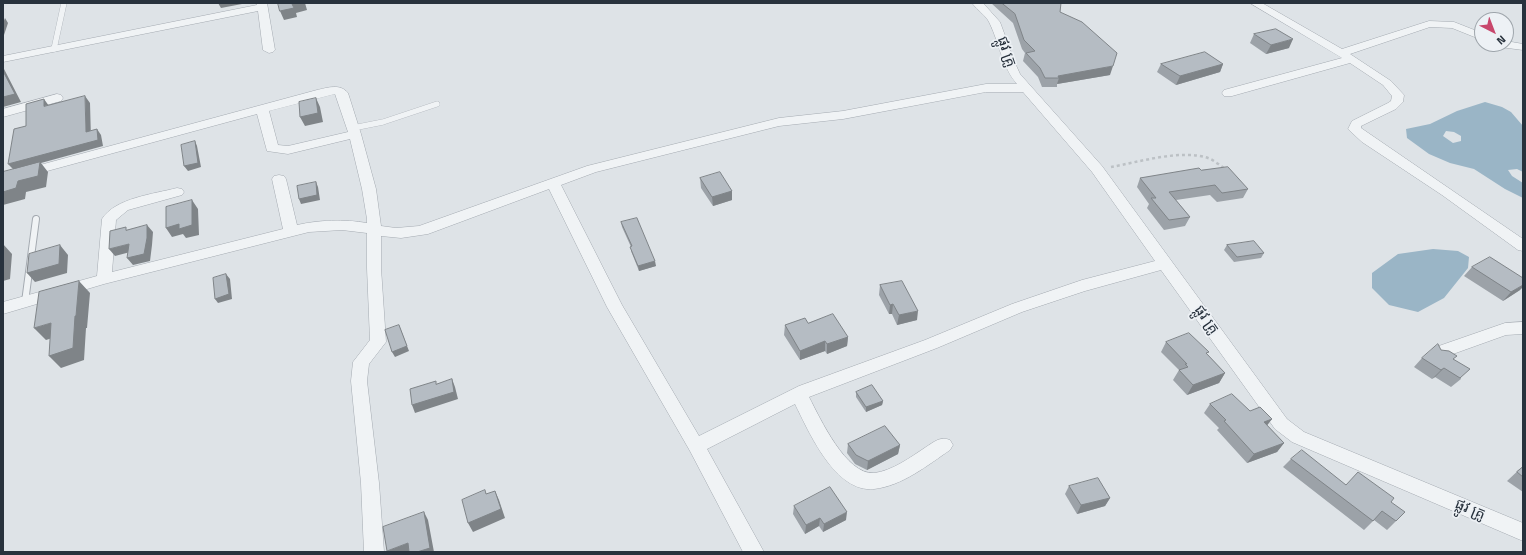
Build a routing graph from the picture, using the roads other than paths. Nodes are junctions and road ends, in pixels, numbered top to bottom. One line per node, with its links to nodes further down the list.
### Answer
1 (64, 3): 6 (lane)
2 (977, 3): 10 (street, ផ្លូវ គ្រូ)
3 (1255, 3): 8 (street)
4 (262, 5): 6 (street); 7 (street)
5 (1474, 34): 8 (street)
6 (54, 49): 9 (street)
7 (269, 50)
8 (1346, 56): 11 (street); 24 (street)
9 (3, 59)
10 (1027, 88): 19 (street); 25 (street, ផ្លូវ គ្រូ)
11 (1228, 93)
12 (57, 98): 15 (street)
13 (438, 104): 16 (lane)
14 (262, 109): 16 (street); 16 (street); 17 (street)
15 (3, 113)
16 (354, 131): 22 (street)
17 (3, 179)
18 (279, 179): 23 (street)
19 (553, 183): 22 (street); 33 (street)
20 (176, 192): 26 (street)
21 (36, 219): 27 (lane)
22 (374, 228): 23 (street); 35 (street)
23 (292, 231): 26 (street)
24 (1523, 246)
25 (1166, 263): 31 (street); 34 (street, ផ្លូវ គ្រូ)
26 (104, 279): 27 (street)
27 (25, 302): 28 (street)
28 (3, 308)
29 (1523, 328): 30 (street)
30 (1439, 353)
31 (799, 394): 32 (street); 33 (street)
32 (944, 445)
33 (696, 446): 36 (street)
34 (1523, 532)
35 (374, 552)
36 (754, 552)

